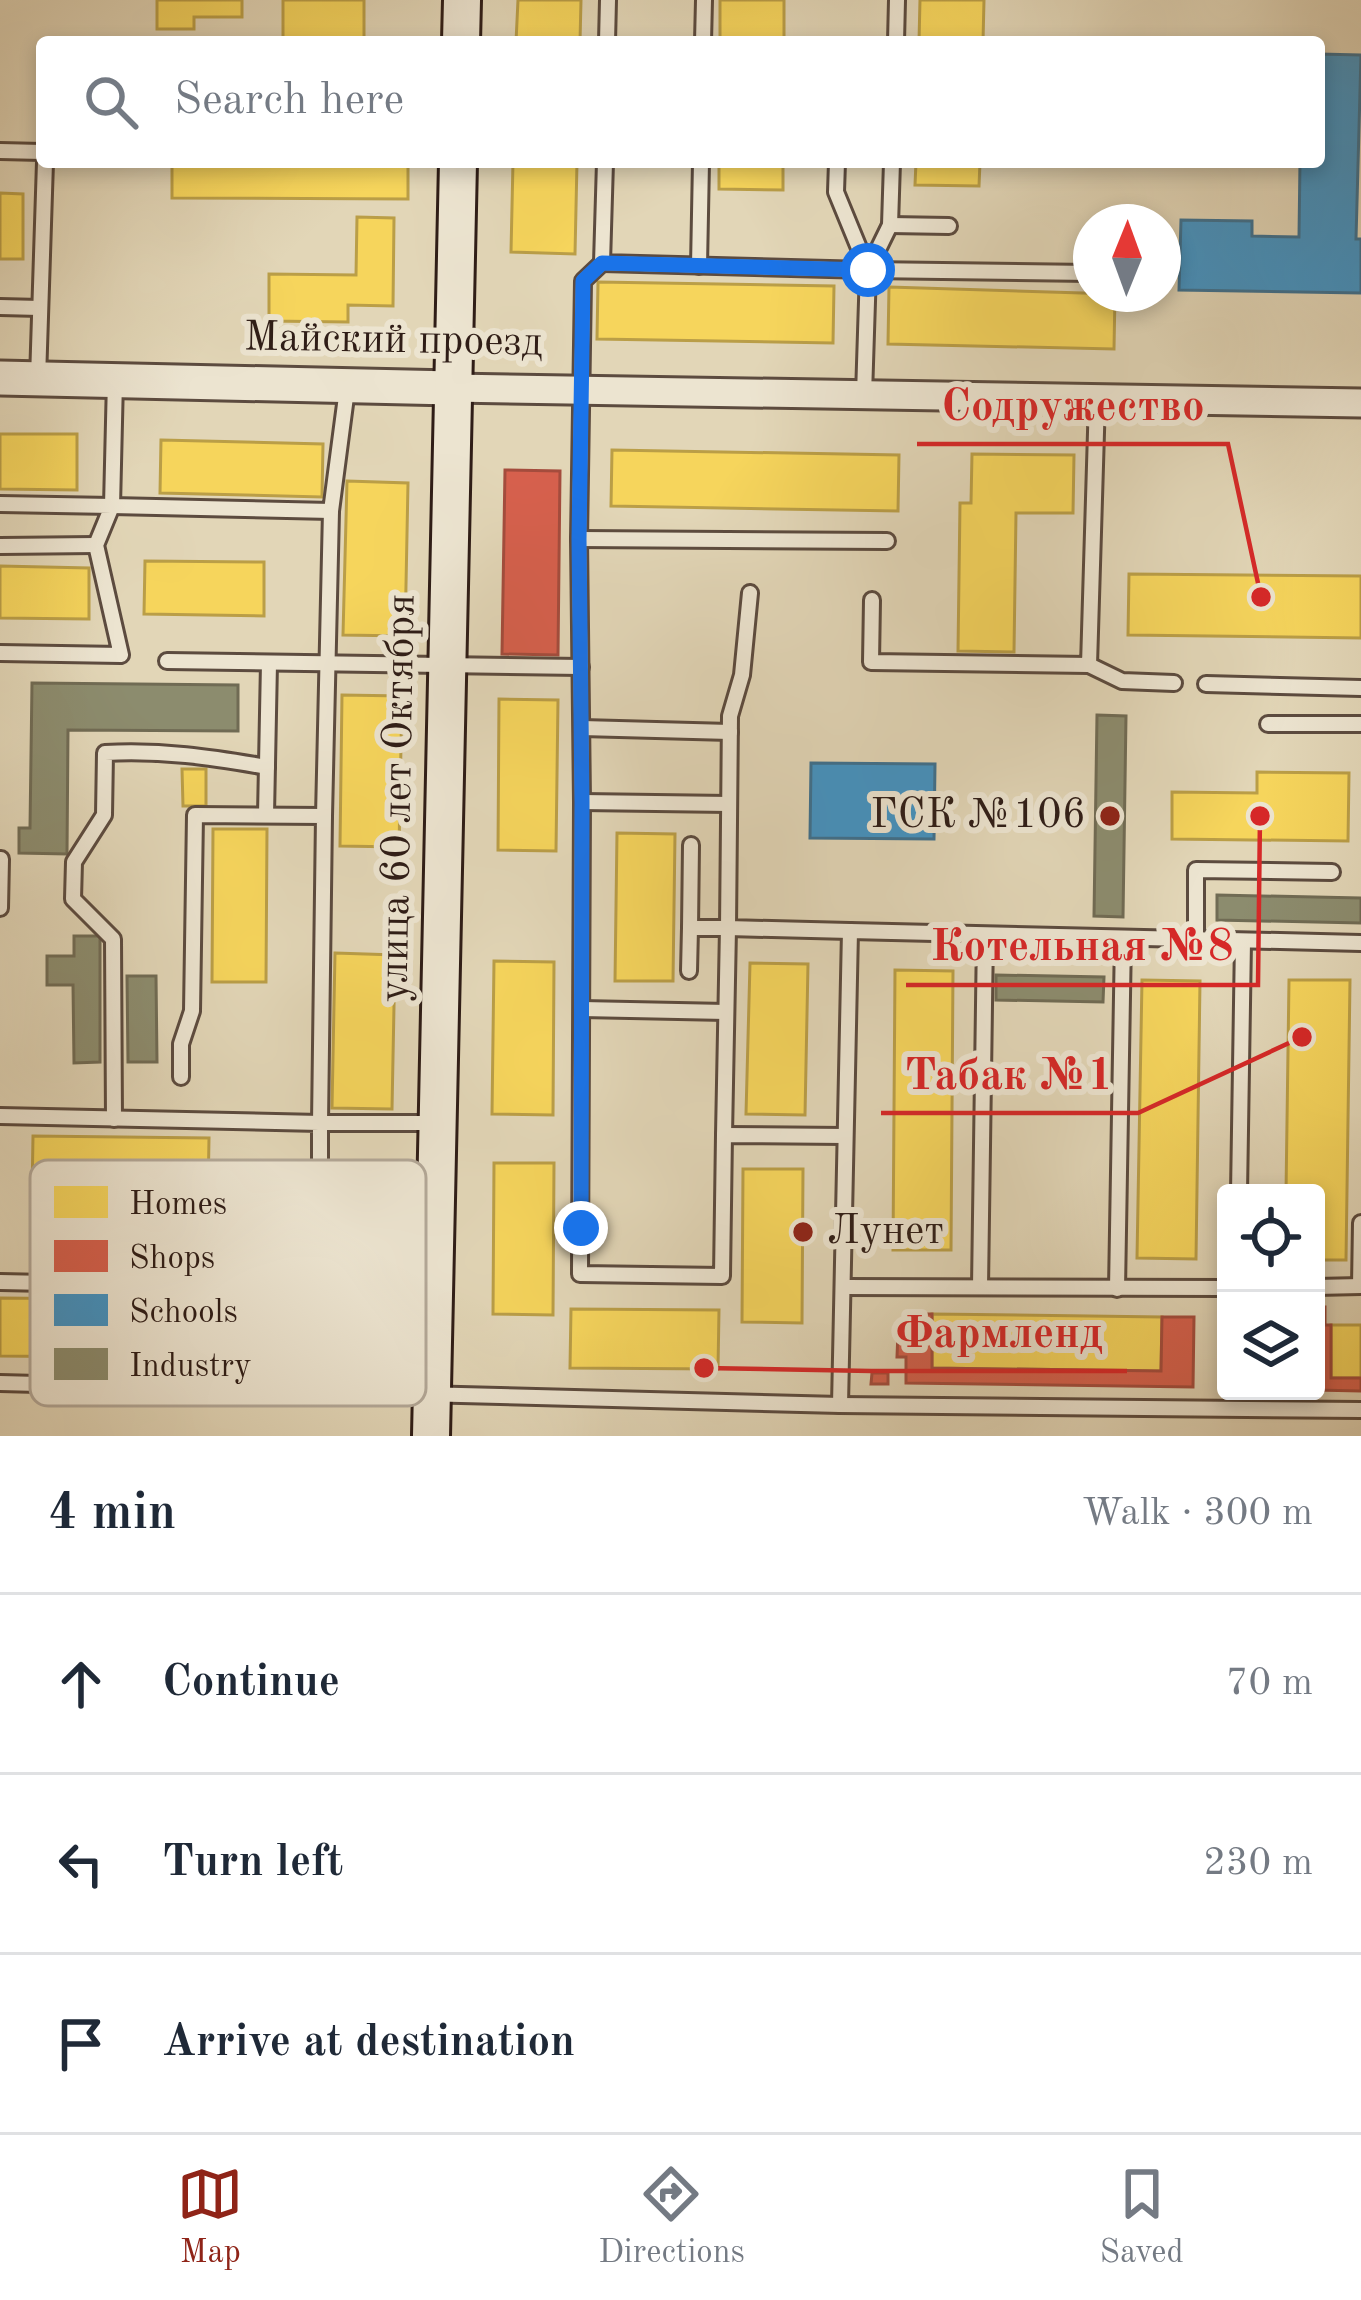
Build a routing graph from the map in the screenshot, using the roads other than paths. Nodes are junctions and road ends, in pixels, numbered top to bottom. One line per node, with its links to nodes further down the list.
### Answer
1 (462, 0): 5 (main road)
2 (608, 0): 6 (lane)
3 (704, 0): 7 (lane)
4 (897, 0): 8 (lane)
5 (461, 36)
6 (607, 36)
7 (704, 36)
8 (896, 36)
9 (0, 151): 10 (lane)
10 (36, 152)
11 (45, 168): 24 (lane)
12 (458, 168): 29 (main road, улица 60 лет Октября)
13 (604, 168): 19 (lane)
14 (701, 168): 20 (lane)
15 (836, 168): 21 (lane)
16 (892, 168): 17 (lane)
17 (890, 225): 18 (lane); 21 (lane)
18 (950, 226)
19 (602, 263): 20 (lane); 30 (lane)
20 (699, 266): 21 (lane)
21 (868, 270): 22 (lane); 31 (lane)
22 (1073, 273)
23 (0, 308): 24 (lane)
24 (40, 308): 26 (lane)
25 (0, 378): 26 (street, Майский проезд)
26 (38, 379): 27 (street, Майский проезд)
27 (115, 380): 28 (street, Майский проезд); 35 (lane)
28 (348, 385): 29 (street, Майский проезд); 36 (lane)
29 (452, 388): 30 (street, Майский проезд); 48 (main road, улица 60 лет Октября)
30 (582, 389): 31 (street, Майский проезд); 37 (lane)
31 (864, 395): 32 (street, Майский проезд)
32 (1096, 399): 33 (street, Майский проезд); 47 (lane)
33 (1361, 404)
34 (0, 504): 35 (lane)
35 (112, 506): 36 (lane); 39 (lane)
36 (331, 511): 46 (lane)
37 (579, 539): 38 (lane); 49 (lane)
38 (887, 541)
39 (96, 545): 40 (lane); 43 (lane)
40 (0, 546)
41 (750, 593): 56 (lane)
42 (872, 600): 47 (lane)
43 (0, 653)
44 (167, 661): 45 (lane)
45 (269, 663): 46 (lane); 57 (lane)
46 (327, 663): 48 (lane); 61 (lane)
47 (1089, 665): 50 (lane)
48 (447, 666): 49 (lane); 81 (main road, улица 60 лет Октября)
49 (580, 667): 55 (lane)
50 (1174, 682)
51 (1206, 683): 52 (lane)
52 (1361, 688)
53 (1268, 724): 54 (lane)
54 (1361, 724)
55 (582, 728): 56 (lane); 58 (lane)
56 (730, 732): 59 (lane)
57 (267, 767): 60 (lane); 79 (lane)
58 (582, 802): 59 (lane); 75 (lane)
59 (729, 804): 67 (lane)
60 (266, 815): 61 (lane); 77 (lane)
61 (324, 816): 80 (lane)
62 (691, 844): 66 (lane)
63 (1, 859): 65 (lane)
64 (1332, 872): 71 (lane)
65 (0, 908)
66 (690, 928): 67 (lane); 74 (lane)
67 (728, 928): 68 (lane); 76 (lane)
68 (850, 931): 69 (lane); 83 (lane)
69 (985, 934): 70 (lane); 92 (lane)
70 (1123, 938): 71 (lane); 94 (lane)
71 (1196, 940): 72 (lane)
72 (1243, 940): 73 (lane); 85 (lane)
73 (1361, 944)
74 (689, 971)
75 (582, 1009): 76 (lane); 82 (lane)
76 (726, 1012): 82 (lane)
77 (181, 1077)
78 (0, 1116): 79 (lane)
79 (114, 1119): 80 (lane)
80 (320, 1123): 81 (lane); 84 (lane)
81 (437, 1123): 98 (main road, улица 60 лет Октября)
82 (724, 1135): 83 (lane)
83 (844, 1136): 90 (lane)
84 (320, 1160)
85 (1239, 1184)
86 (1361, 1222): 89 (lane)
87 (0, 1282): 88 (lane)
88 (30, 1283)
89 (1360, 1286): 91 (lane)
90 (843, 1287): 92 (lane); 101 (lane)
91 (1325, 1287)
92 (980, 1288): 94 (lane)
93 (1217, 1288): 94 (lane)
94 (1117, 1289)
95 (0, 1383): 96 (lane)
96 (30, 1384)
97 (426, 1396): 98 (lane)
98 (432, 1396): 101 (lane); 103 (main road, улица 60 лет Октября)
99 (1217, 1399): 101 (lane)
100 (1247, 1400): 102 (lane)
101 (840, 1405)
102 (1361, 1410)
103 (431, 1436)

